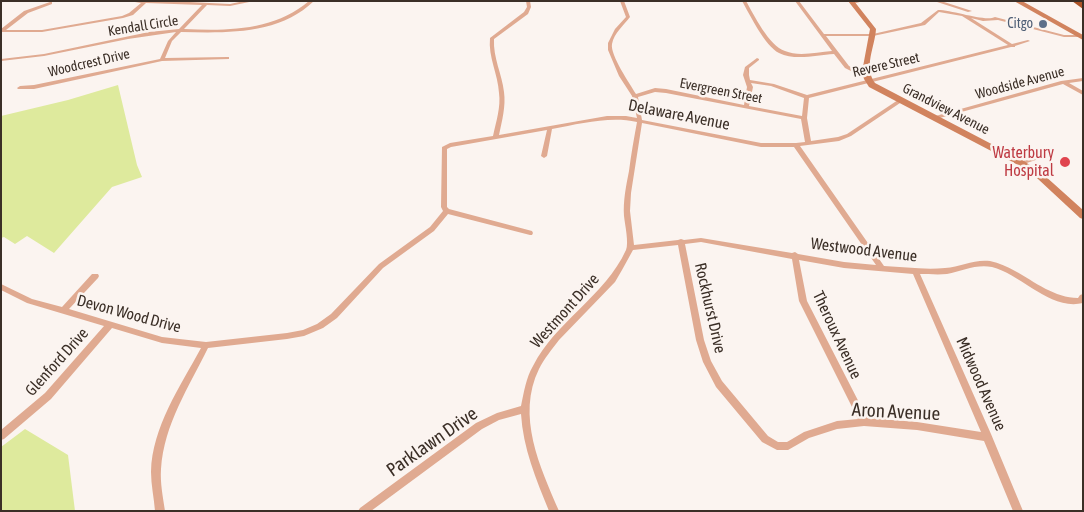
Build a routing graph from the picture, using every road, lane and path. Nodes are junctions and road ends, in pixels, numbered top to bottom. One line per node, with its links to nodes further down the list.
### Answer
1 (131, 1): 13 (street)
2 (252, 1): 15 (street)
3 (312, 1): 20 (street, Kendall Circle)
4 (528, 1): 45 (street)
5 (622, 1): 37 (street)
6 (744, 1): 26 (street)
7 (797, 1): 21 (street)
8 (861, 1): 14 (street)
9 (936, 1): 18 (street)
10 (1017, 1): 23 (main road)
11 (1076, 1): 16 (highway)
12 (50, 2): 19 (street)
13 (145, 2): 15 (street); 19 (street)
14 (852, 2): 22 (main road)
15 (206, 4): 20 (street)
16 (1083, 6)
17 (961, 14): 18 (street); 22 (street); 25 (street)
18 (998, 19): 23 (street)
19 (1, 31)
20 (178, 31): 29 (street, Kendall Circle); 30 (street)
21 (823, 34): 22 (street); 26 (street)
22 (873, 36): 31 (main road)
23 (1081, 37)
24 (1028, 41): 25 (street, Revere Street)
25 (1013, 46): 31 (street, Revere Street)
26 (836, 52): 31 (street)
27 (227, 58): 30 (street, Woodcrest Drive)
28 (756, 59): 33 (street)
29 (1, 60)
30 (162, 60): 35 (street, Woodcrest Drive)
31 (866, 78): 38 (street, Revere Street); 39 (main road, Grandview Avenue)
32 (1083, 79): 34 (street, Woodside Avenue)
33 (749, 81): 38 (street); 40 (street)
34 (1063, 82): 36 (street); 42 (street, Woodside Avenue)
35 (20, 88)
36 (1083, 94)
37 (635, 96): 40 (street, Evergreen Street); 43 (street)
38 (807, 97): 41 (street)
39 (900, 101): 42 (main road, Grandview Avenue); 46 (street, Delaware Avenue)
40 (746, 107): 41 (street, Evergreen Street)
41 (804, 118): 46 (street)
42 (934, 118): 50 (main road, Grandview Avenue)
43 (640, 121): 44 (street, Delaware Avenue); 47 (street, Delaware Avenue); 55 (street)
44 (550, 127): 45 (street, Delaware Avenue); 49 (street)
45 (496, 136): 51 (street, Delaware Avenue)
46 (808, 143): 47 (street, Delaware Avenue)
47 (796, 145): 57 (street)
48 (1050, 153): 50 (street)
49 (544, 156)
50 (1021, 163): 52 (main road, Grandview Avenue)
51 (447, 210): 53 (street); 64 (street, Devon Wood Drive)
52 (1083, 216)
53 (530, 233)
54 (681, 241): 55 (street, Westwood Avenue); 56 (street, Westwood Avenue); 69 (street, Rockhurst Drive)
55 (631, 248): 65 (street, Westmont Drive)
56 (795, 255): 57 (street, Westwood Avenue); 66 (street, Theroux Avenue)
57 (881, 268): 58 (street, Westwood Avenue)
58 (915, 271): 61 (street, Westwood Avenue); 68 (street, Midwood Avenue)
59 (95, 276): 62 (street)
60 (1, 286): 62 (street, Devon Wood Drive)
61 (1083, 297)
62 (63, 311): 63 (street, Devon Wood Drive)
63 (110, 325): 64 (street, Devon Wood Drive); 67 (street, Glenford Drive)
64 (206, 346): 70 (street)
65 (524, 409): 71 (street, Parklawn Drive); 72 (street, Westmont Drive)
66 (864, 422): 68 (street, Aron Avenue); 69 (street, Aron Avenue)
67 (1, 436)
68 (988, 437): 73 (street, Midwood Avenue)
69 (777, 446)
70 (160, 511)
71 (363, 511)
72 (554, 511)
73 (1018, 511)

